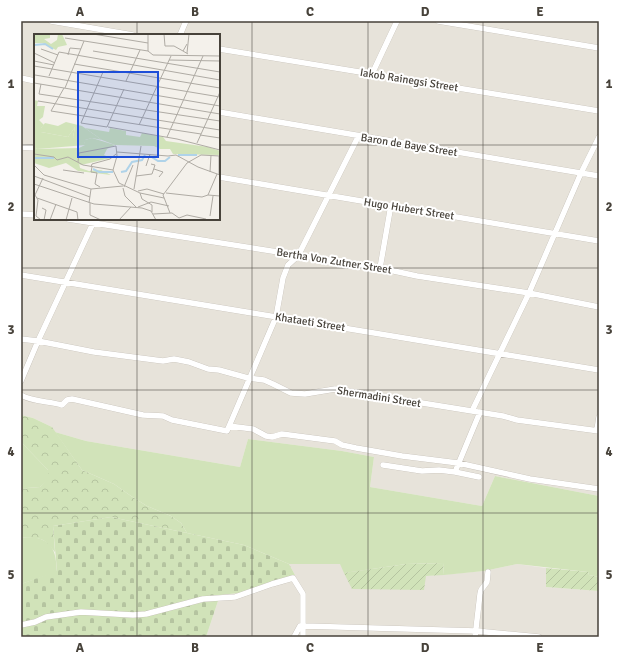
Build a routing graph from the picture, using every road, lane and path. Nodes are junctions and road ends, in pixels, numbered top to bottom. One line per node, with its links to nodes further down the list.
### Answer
1 (51, 21): 5 (street)
2 (186, 21): 6 (street)
3 (397, 21): 9 (street)
4 (438, 21): 7 (street)
5 (127, 34)
6 (180, 34)
7 (599, 48)
8 (220, 49): 9 (street, Iakob Rainegsi Street)
9 (372, 74): 12 (street, Iakob Rainegsi Street)
10 (21, 78): 11 (street)
11 (34, 80)
12 (599, 111)
13 (220, 112): 14 (street, Baron de Baye Street)
14 (358, 137): 18 (street, Baron de Baye Street); 21 (street)
15 (599, 137): 18 (street)
16 (21, 147): 17 (street)
17 (34, 148)
18 (581, 173): 19 (street, Baron de Baye Street); 27 (street)
19 (599, 176)
20 (220, 177): 21 (street, Hugo Hubert Street)
21 (330, 196): 22 (street, Hugo Hubert Street); 29 (street)
22 (391, 205): 27 (street, Hugo Hubert Street); 30 (street)
23 (21, 214): 24 (street)
24 (34, 215)
25 (81, 220): 26 (street, Bertha Von Zutner Street)
26 (94, 221): 29 (street, Bertha Von Zutner Street); 32 (street)
27 (555, 233): 28 (street, Hugo Hubert Street); 33 (street)
28 (599, 241)
29 (298, 256): 30 (street, Bertha Von Zutner Street); 35 (street)
30 (380, 268): 33 (street, Bertha Von Zutner Street)
31 (21, 275): 32 (street, Khataeti Street)
32 (65, 282): 35 (street, Khataeti Street); 37 (street)
33 (529, 293): 34 (street, Bertha Von Zutner Street); 38 (street)
34 (599, 306)
35 (276, 317): 38 (street, Khataeti Street); 40 (street)
36 (21, 339): 37 (street, Shermadini Street)
37 (38, 341): 40 (street, Shermadini Street); 41 (street)
38 (501, 353): 39 (street, Khataeti Street); 43 (street)
39 (599, 370)
40 (248, 378): 43 (street, Shermadini Street); 46 (street)
41 (22, 379)
42 (21, 395): 46 (street)
43 (472, 411): 44 (street, Shermadini Street)
44 (480, 412): 47 (street, Shermadini Street); 48 (street)
45 (599, 417): 47 (street)
46 (228, 428): 48 (street)
47 (598, 431)
48 (458, 463): 50 (street); 52 (street)
49 (383, 465): 50 (street)
50 (455, 472): 51 (street)
51 (479, 477)
52 (599, 489)
53 (488, 572): 56 (street)
54 (21, 625): 55 (street)
55 (304, 626): 56 (street); 57 (street); 58 (street)
56 (476, 634): 59 (street)
57 (294, 637)
58 (303, 637)
59 (539, 637)

